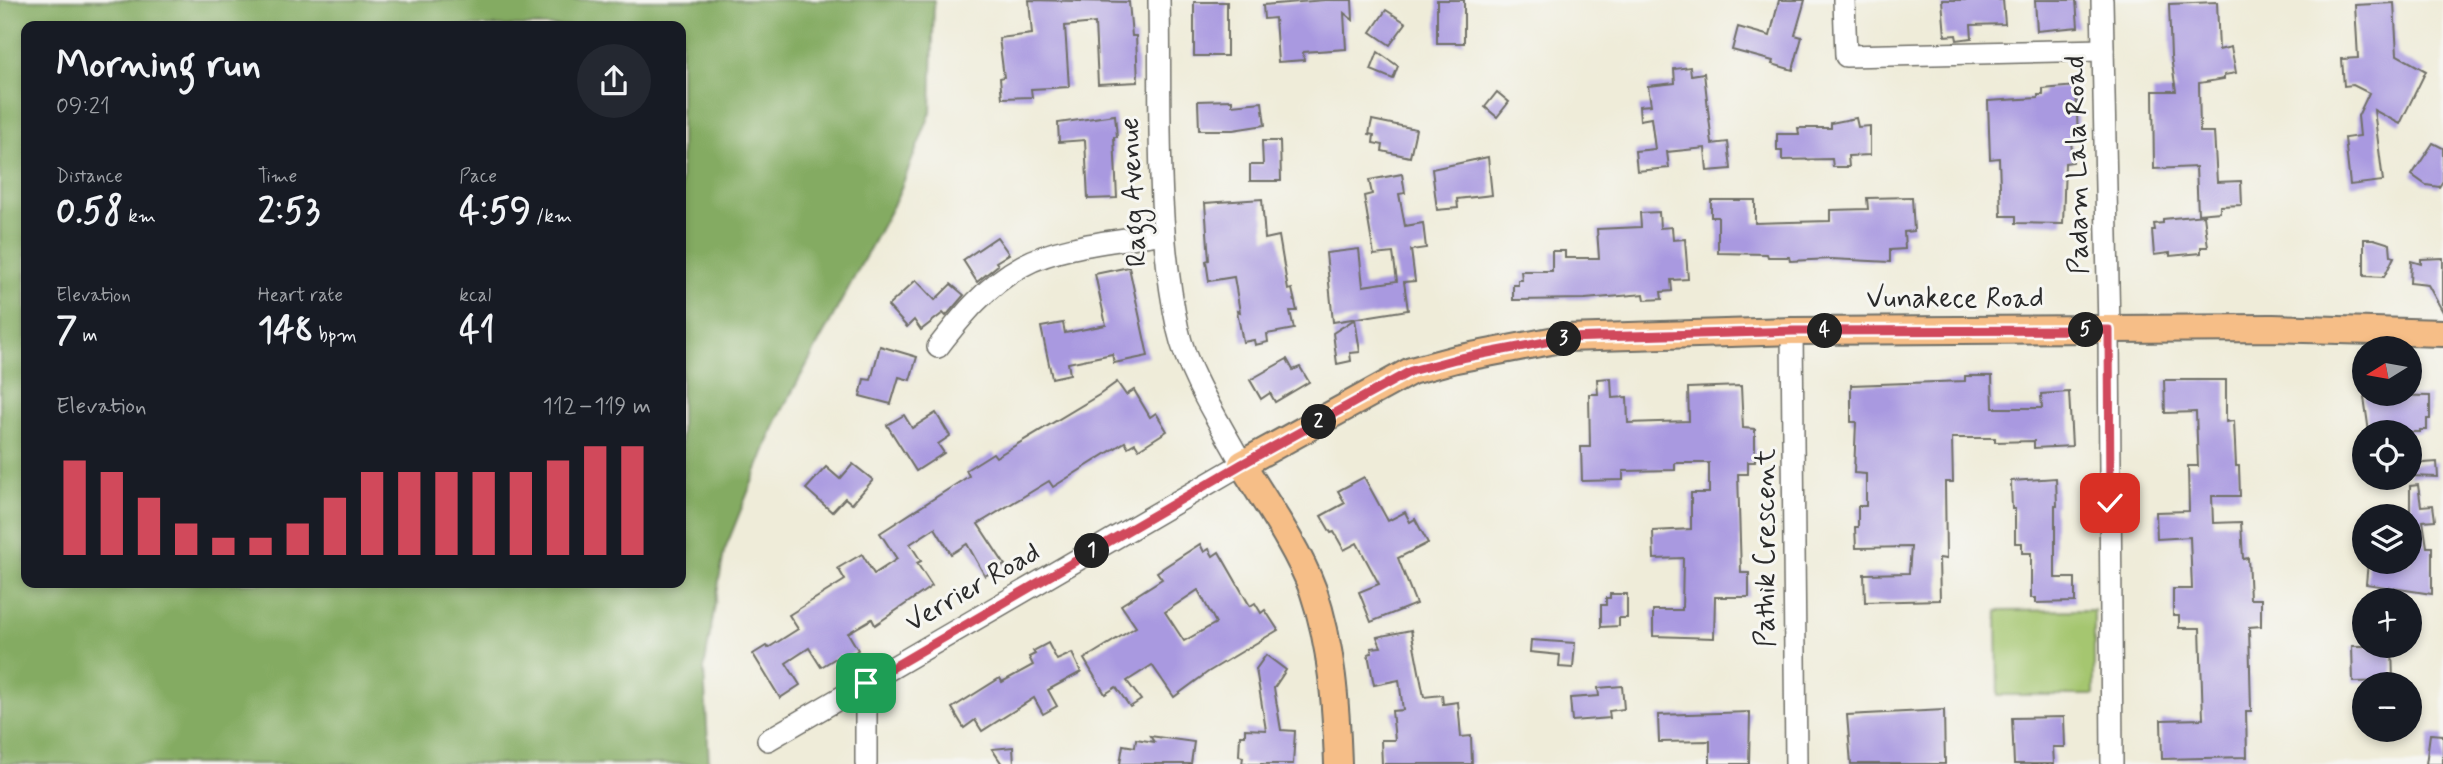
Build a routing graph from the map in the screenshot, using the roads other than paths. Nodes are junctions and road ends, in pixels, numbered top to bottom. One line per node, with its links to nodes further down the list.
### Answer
1 (1159, 0): 5 (street, Ragg Avenue)
2 (1844, 0): 4 (street)
3 (2102, 0): 4 (street, Padam Lala Road)
4 (2103, 50): 6 (street, Padam Lala Road)
5 (1163, 233): 9 (street); 10 (street, Ragg Avenue)
6 (2109, 330): 7 (main road, Vunakece Road); 8 (main road, Vunakece Road); 16 (street)
7 (1793, 331): 10 (main road, Vunakece Road); 15 (street, Pathik Crescent)
8 (2443, 333)
9 (938, 347)
10 (1242, 464): 11 (street, Verrier Road); 14 (main road, Ragg Avenue)
11 (866, 683): 12 (street, Verrier Road); 13 (street)
12 (768, 740)
13 (866, 764)
14 (1338, 764)
15 (1796, 764)
16 (2112, 764)

